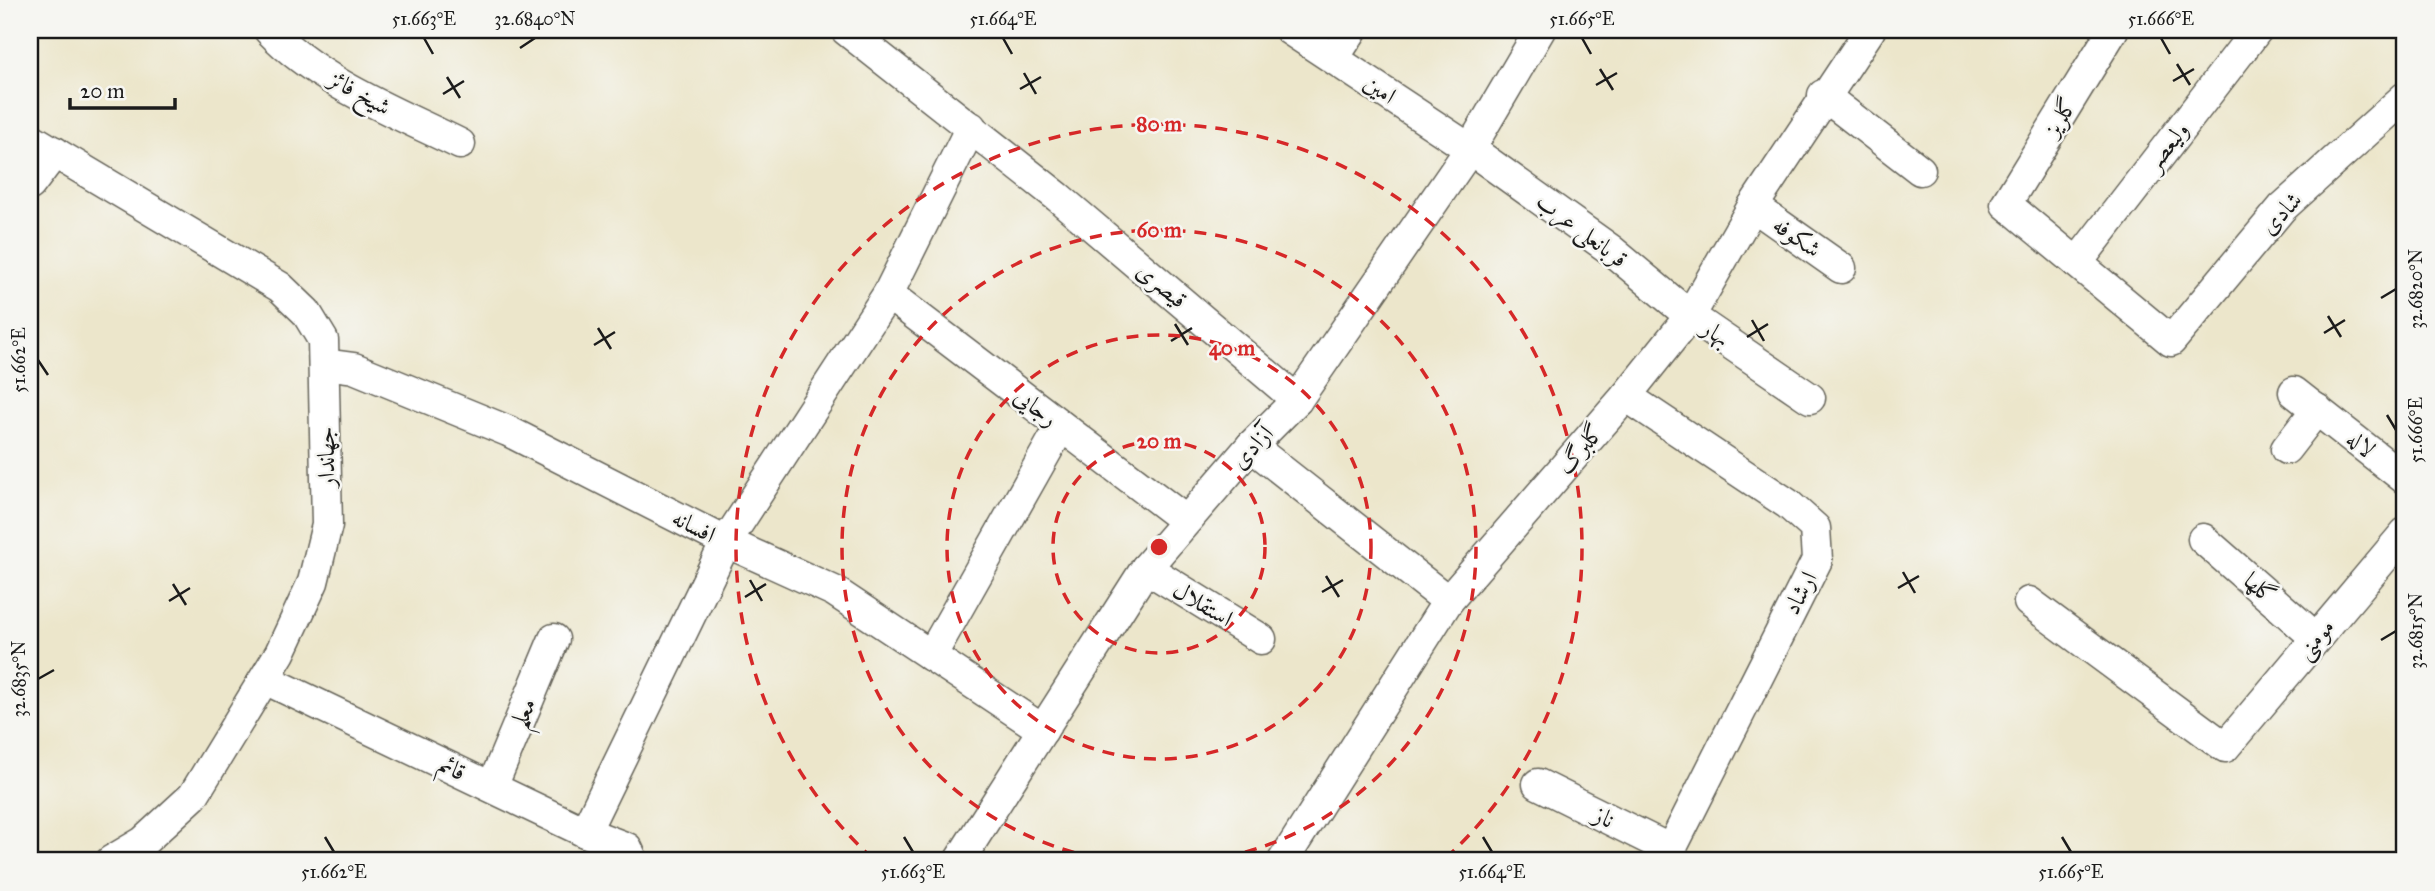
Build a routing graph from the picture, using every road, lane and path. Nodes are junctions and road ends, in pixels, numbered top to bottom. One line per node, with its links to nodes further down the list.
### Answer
1 (269, 30): 13 (street, شیخ فائز)
2 (846, 30): 12 (street, قیصری)
3 (1290, 30): 9 (street, امین)
4 (1352, 30): 9 (street)
5 (1541, 30): 15 (street, آزادی)
6 (1870, 30): 10 (street, گلبرگ)
7 (2113, 30): 19 (street, گلریز)
8 (2257, 30): 19 (street, ولیعصر)
9 (1334, 58): 15 (street, امین)
10 (1823, 95): 16 (street); 18 (street, گلبرگ)
11 (2405, 97): 19 (street, شادی)
12 (971, 127): 21 (street); 26 (street, قیصری)
13 (460, 144)
14 (42, 145): 17 (street); 23 (street, جهاندار)
15 (1470, 149): 22 (street, قربانعلی عرب); 26 (street, آزادی)
16 (1920, 170)
17 (30, 185)
18 (1753, 206): 20 (street, شکوفه); 22 (street, گلبرگ)
19 (2077, 263)
20 (1841, 268)
21 (888, 294): 27 (street, رجایی); 34 (street)
22 (1690, 316): 24 (street, گلبرگ); 25 (street, بهار)
23 (324, 364): 34 (street, افسانه); 42 (street, جهاندار)
24 (1626, 396): 36 (street, گلبرگ); 47 (street, ارشاد)
25 (1810, 398)
26 (1297, 400): 28 (street, آزادی)
27 (1061, 426): 31 (street, رجایی); 41 (street)
28 (1251, 446): 31 (street, آزادی); 36 (street)
29 (2286, 449): 30 (street, لاله)
30 (2405, 478)
31 (1185, 520): 35 (street, آزادی)
32 (2405, 533): 38 (street, مومنی)
33 (2203, 539): 38 (street, گلها)
34 (726, 542): 41 (street, افسانه); 46 (street)
35 (1146, 568): 40 (street, استقلال); 43 (street, آزادی)
36 (1448, 601): 51 (street, گلبرگ)
37 (2029, 602): 38 (street, مومنی)
38 (2316, 638)
39 (554, 639): 45 (street, معلم)
40 (1261, 639)
41 (931, 656): 43 (street, افسانه)
42 (265, 679): 45 (street, قائم); 48 (street, جهاندار)
43 (1043, 730): 50 (street, آزادی)
44 (1538, 784): 47 (street, ناز)
45 (492, 787): 46 (street, قائم)
46 (585, 832): 49 (street, قائم)
47 (1668, 856)
48 (111, 861)
49 (633, 861)
50 (960, 861)
51 (1283, 861)

